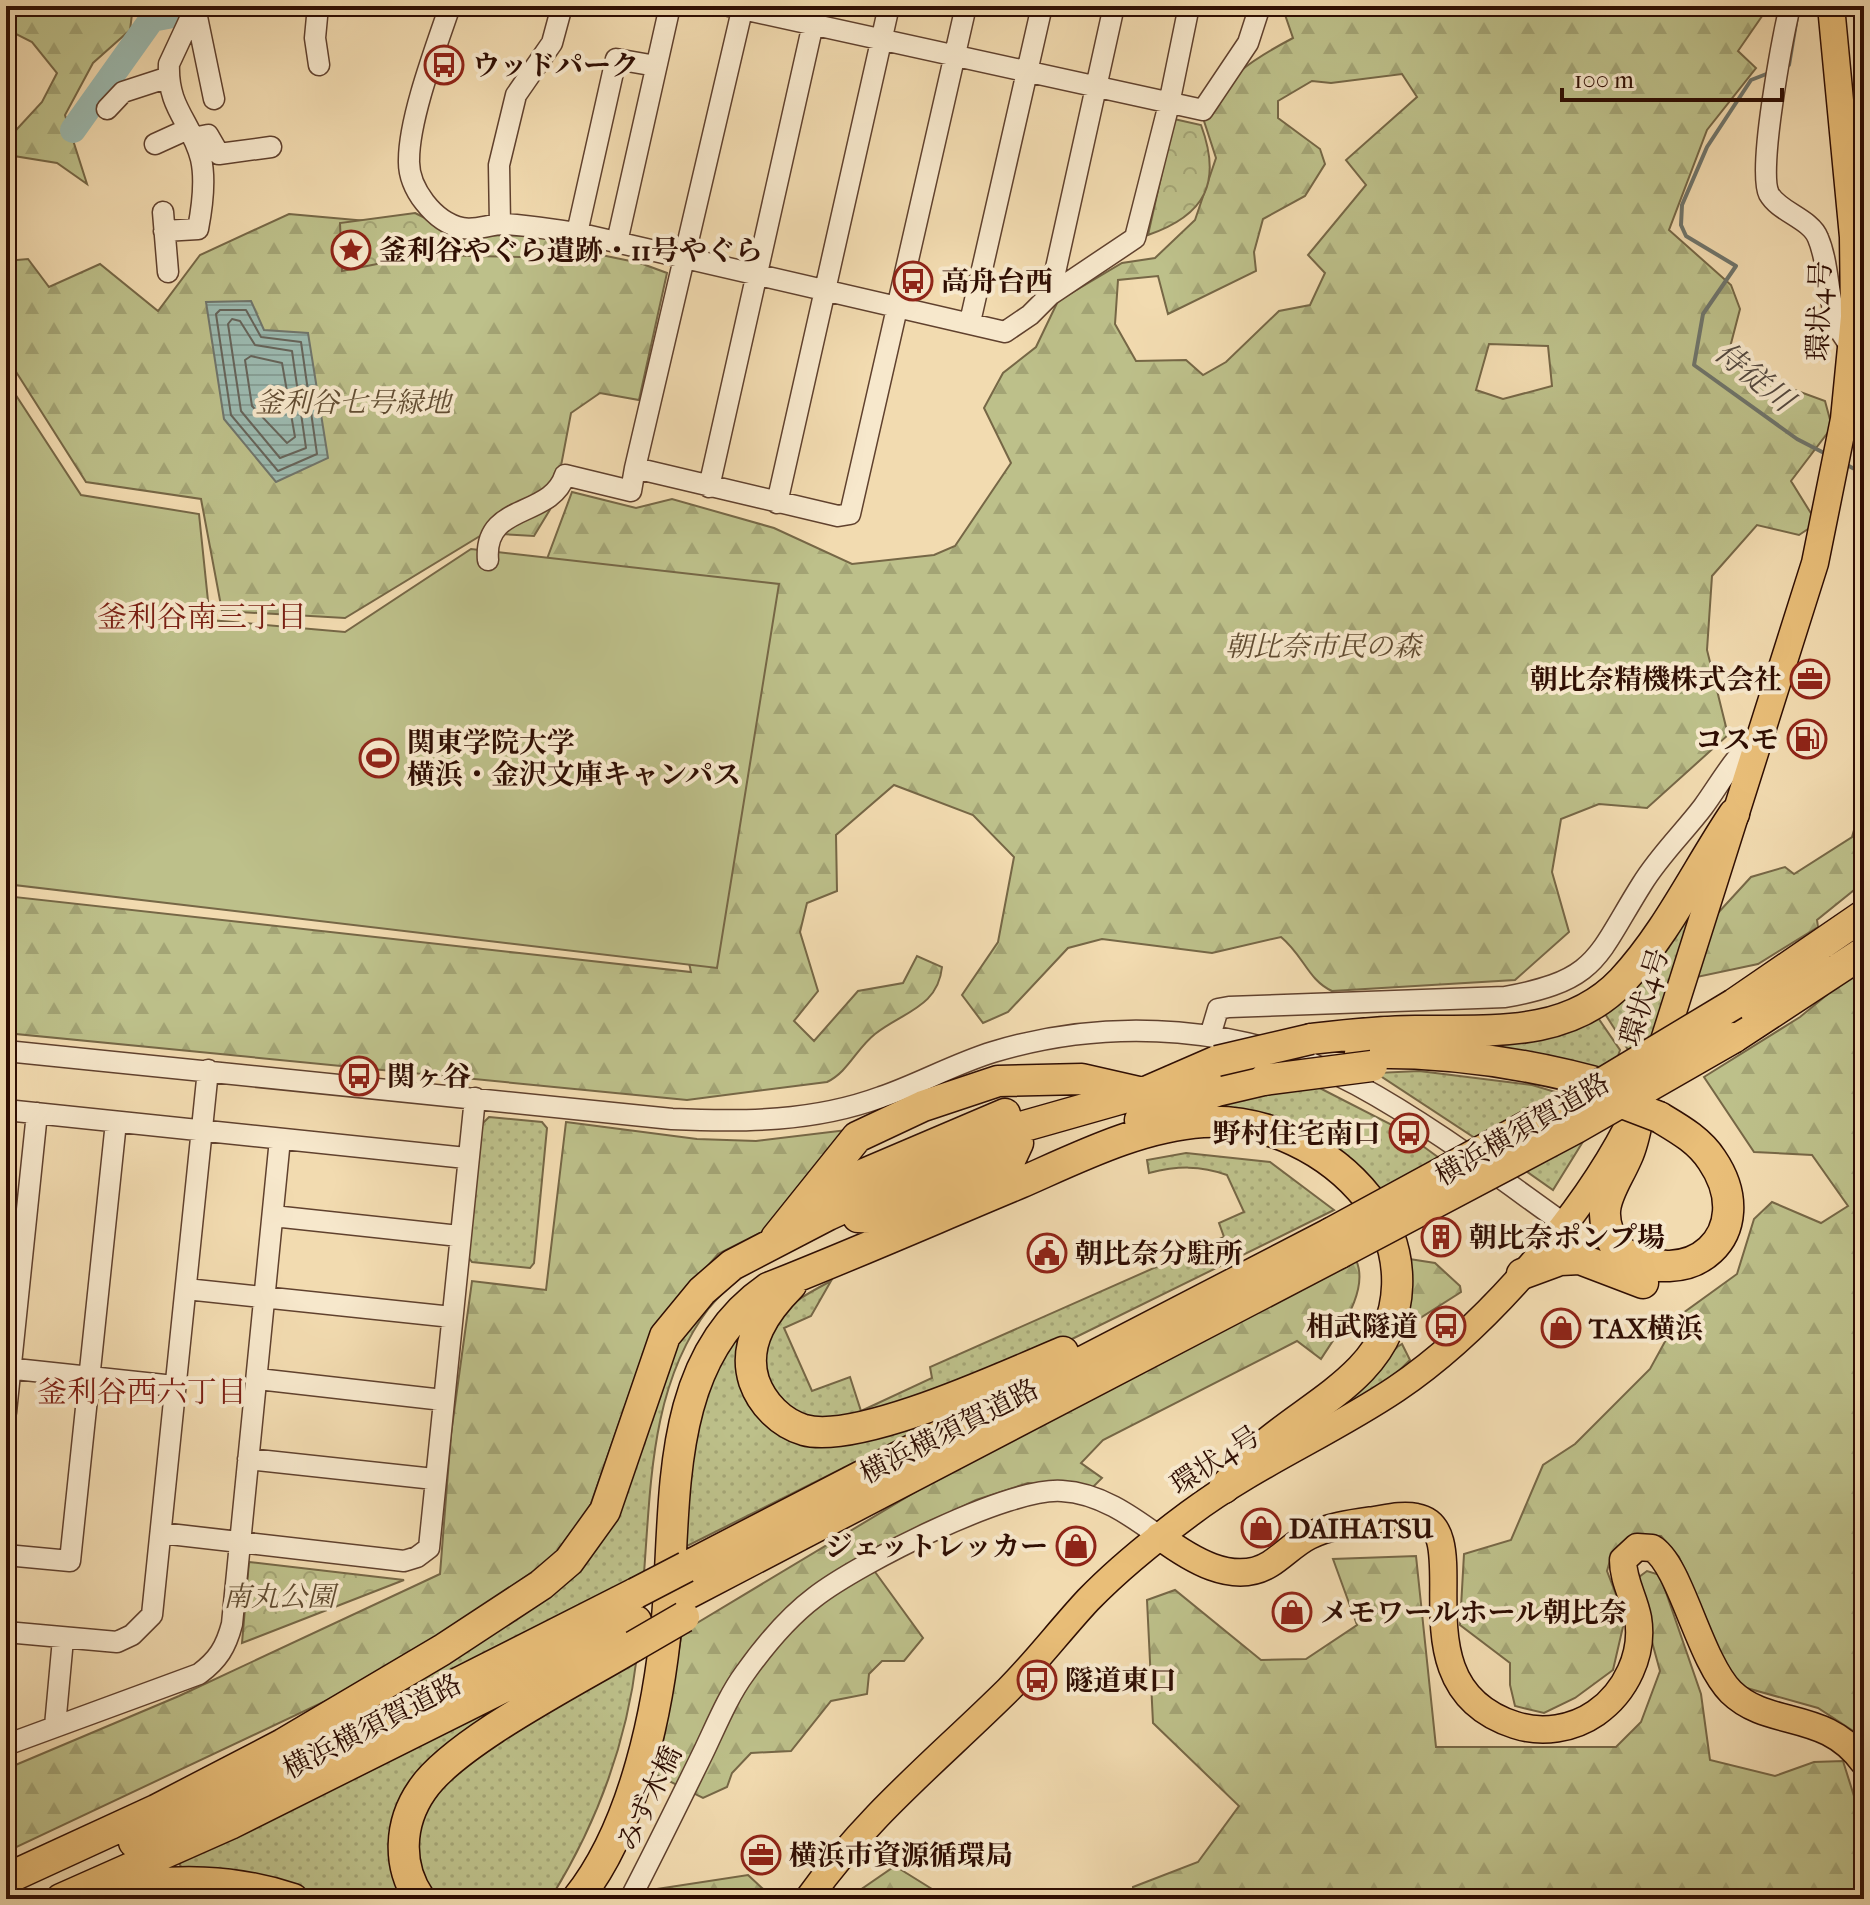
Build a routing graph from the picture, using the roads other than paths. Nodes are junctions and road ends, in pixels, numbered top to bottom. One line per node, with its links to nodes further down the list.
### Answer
1 (318, 6): 18 (street)
2 (450, 6): 31 (street)
3 (562, 6): 31 (street)
4 (670, 6): 19 (street)
5 (889, 6): 16 (street)
6 (966, 6): 17 (street)
7 (1042, 6): 20 (street)
8 (1114, 6): 22 (street)
9 (1189, 6): 24 (street)
10 (1260, 6): 24 (street)
11 (1790, 6): 41 (street)
12 (1831, 6): 41 (main road, 環状4号)
13 (738, 7): 15 (street); 34 (street)
14 (196, 9): 21 (street); 23 (street)
15 (814, 16): 16 (street); 36 (street)
16 (881, 41): 17 (street); 37 (street)
17 (954, 56): 20 (street); 39 (street)
18 (319, 65)
19 (656, 66): 32 (street); 33 (street)
20 (1027, 73): 22 (street); 40 (street)
21 (169, 77): 25 (street); 26 (street)
22 (1095, 88): 24 (street); 38 (street)
23 (214, 99)
24 (1169, 104): 38 (street)
25 (107, 109)
26 (191, 134): 27 (street); 29 (street); 30 (street)
27 (155, 144)
28 (271, 147): 29 (street)
29 (219, 154): 30 (street)
30 (204, 176): 35 (street)
31 (500, 224): 32 (street)
32 (577, 233): 33 (street)
33 (617, 242): 34 (street)
34 (685, 259): 36 (street); 42 (street)
35 (168, 272)
36 (756, 276): 37 (street); 43 (street)
37 (824, 291): 39 (street); 44 (street)
38 (1050, 295): 40 (street)
39 (898, 307): 40 (street); 44 (street)
40 (970, 322)
41 (1856, 360): 46 (main road, 環状4号)
42 (635, 468): 43 (street); 45 (street)
43 (709, 487): 44 (street)
44 (777, 503)
45 (488, 560)
46 (1760, 736): 47 (main road, 環状4号); 50 (street)
47 (1734, 814): 50 (highway, bridge); 56 (main road, 環状4号)
48 (1864, 915): 70 (highway, 横浜横須賀道路, bridge)
49 (1864, 952): 70 (highway, 横浜横須賀道路, bridge)
50 (1213, 1048): 54 (highway); 55 (street); 68 (street)
51 (6, 1051): 52 (street)
52 (208, 1070): 55 (street); 61 (street)
53 (1259, 1074): 54 (highway); 56 (highway, bridge); 64 (highway)
54 (1135, 1090): 59 (highway); 65 (highway)
55 (475, 1098): 63 (street)
56 (1638, 1102): 56 (highway); 68 (main road, 環状4号); 73 (highway)
57 (6, 1110): 58 (street)
58 (37, 1113): 60 (street); 77 (street)
59 (1046, 1113): 65 (highway); 66 (highway); 66 (highway)
60 (116, 1122): 61 (street); 78 (street)
61 (202, 1129): 62 (street); 74 (street)
62 (280, 1139): 63 (street); 67 (street)
63 (466, 1158): 69 (street)
64 (1066, 1163): 72 (highway); 85 (highway)
65 (844, 1168): 66 (highway)
66 (828, 1213): 97 (highway); 103 (highway)
67 (273, 1216): 69 (street); 75 (street)
68 (1563, 1223): 73 (main road, 環状4号)
69 (459, 1236): 76 (street)
70 (1335, 1243): 71 (highway, 横浜横須賀道路); 90 (highway, 横浜横須賀道路)
71 (1289, 1255): 72 (highway); 90 (highway, 横浜横須賀道路)
72 (826, 1264): 104 (highway)
73 (1522, 1274): 85 (main road, 環状4号)
74 (186, 1289): 75 (street); 80 (street)
75 (264, 1299): 76 (street); 79 (street)
76 (452, 1317): 81 (street)
77 (8, 1369): 78 (street); 82 (street)
78 (91, 1377): 80 (street); 89 (street)
79 (258, 1379): 81 (street); 83 (street)
80 (174, 1386): 86 (street)
81 (443, 1400): 84 (street)
82 (6, 1412)
83 (248, 1459): 84 (street); 88 (street)
84 (434, 1479): 88 (street)
85 (1224, 1488): 87 (main road, 環状4号)
86 (161, 1533): 88 (street); 93 (street)
87 (1159, 1536): 96 (main road); 105 (street, みず木橋); 106 (main road, 環状4号)
88 (239, 1543): 94 (street)
89 (6, 1555)
90 (685, 1593): 91 (highway, 横浜横須賀道路, bridge); 91 (highway, bridge)
91 (636, 1620): 98 (highway, 横浜横須賀道路); 99 (highway, 横浜横須賀道路); 102 (highway)
92 (6, 1632): 93 (street)
93 (63, 1639): 94 (street)
94 (55, 1726): 95 (street)
95 (6, 1745)
96 (1864, 1763)
97 (6, 1879)
98 (6, 1894)
99 (61, 1899)
100 (77, 1899): 101 (highway)
101 (293, 1899)
102 (420, 1899)
103 (557, 1899)
104 (577, 1899)
105 (630, 1899)
106 (808, 1899)

